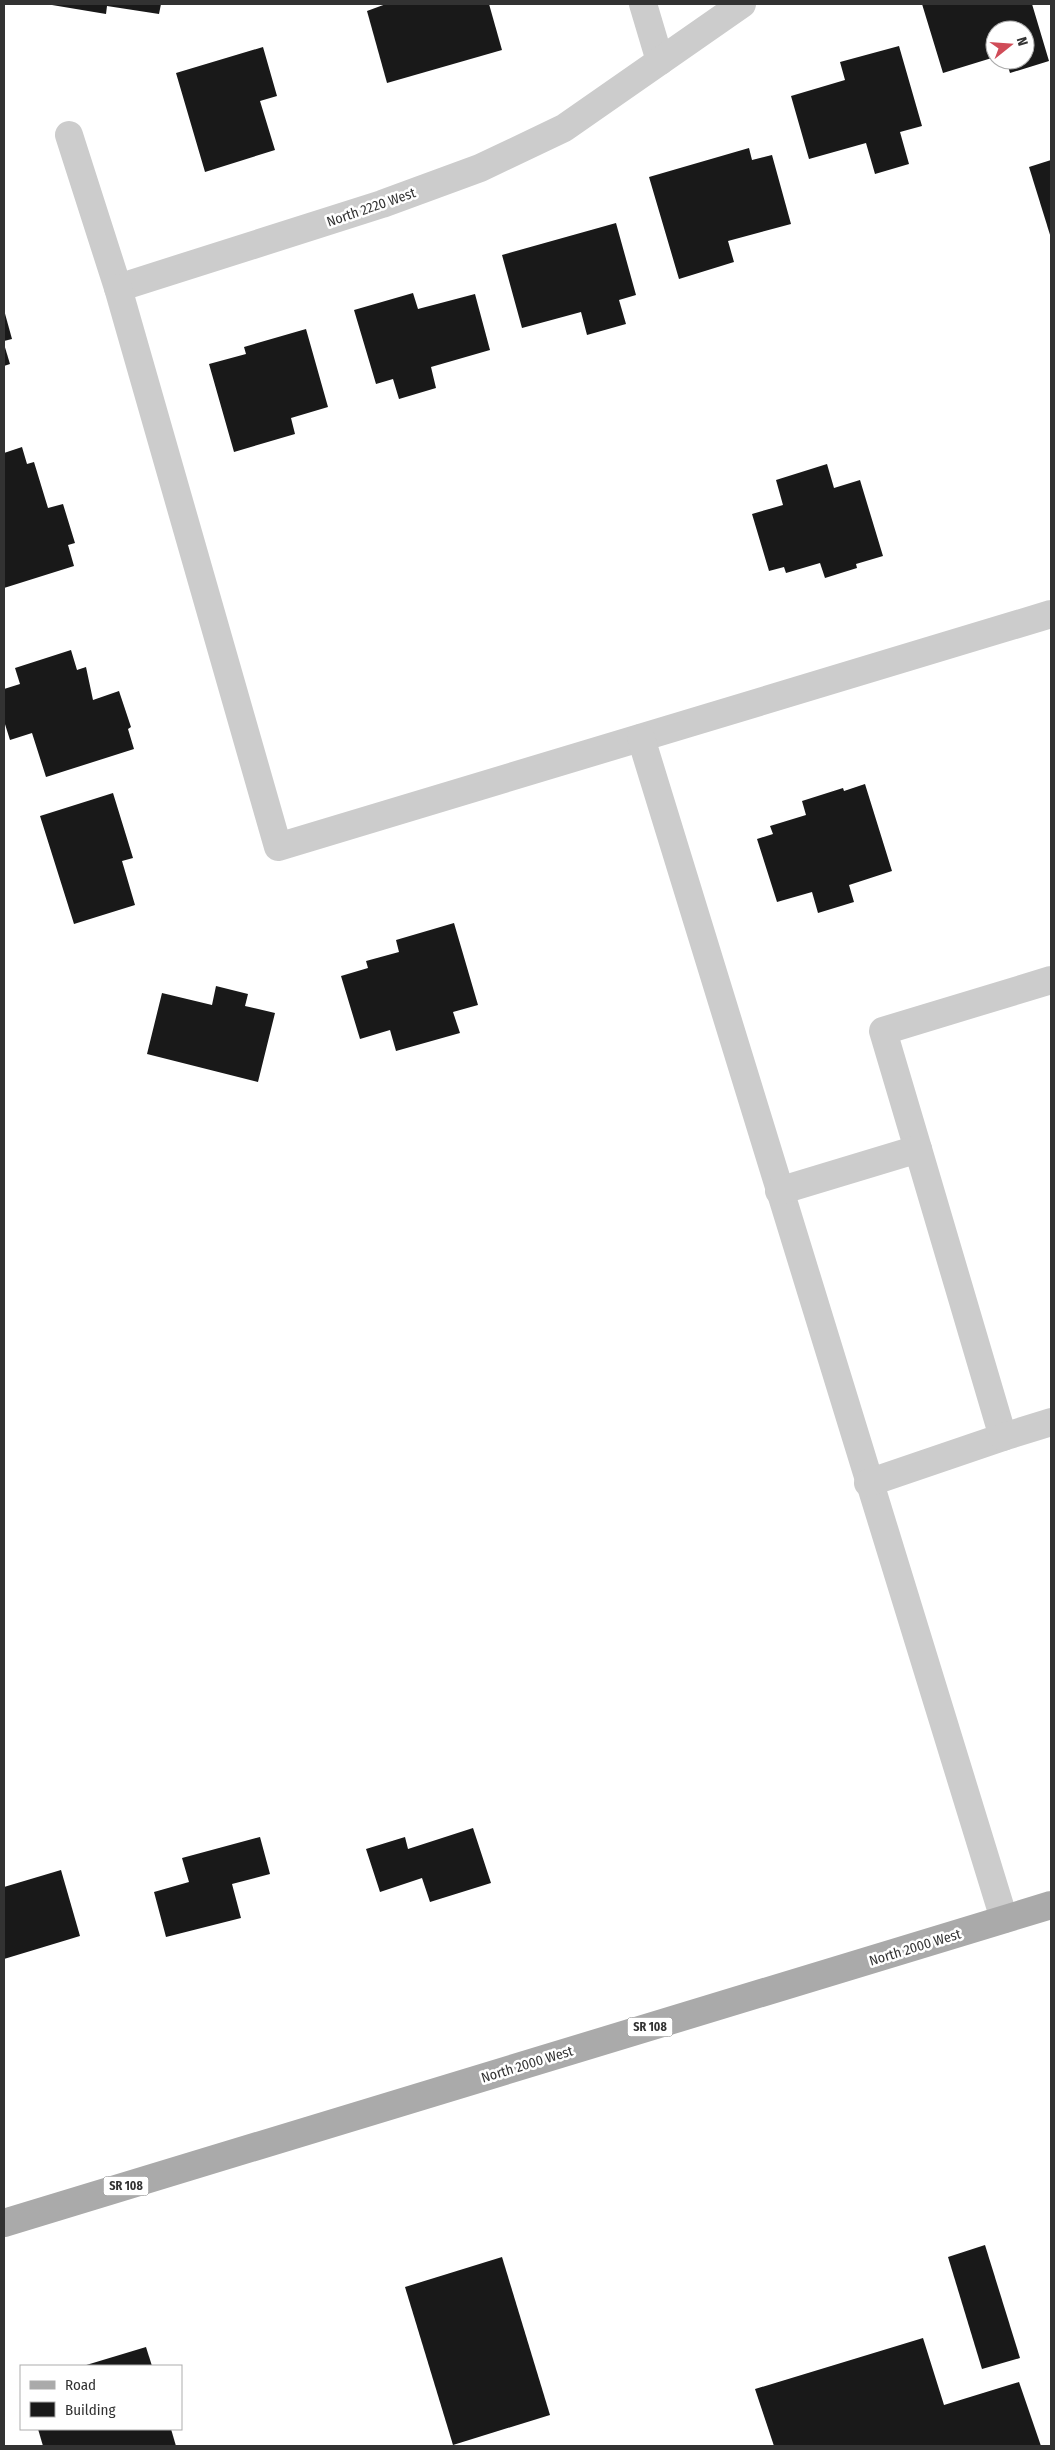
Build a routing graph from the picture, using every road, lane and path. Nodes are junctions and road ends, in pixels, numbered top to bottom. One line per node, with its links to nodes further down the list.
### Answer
1 (643, 4): 3 (street)
2 (742, 4): 3 (street, North 2220 West)
3 (660, 61): 5 (street, North 2220 West)
4 (69, 135): 5 (street)
5 (118, 288): 7 (street)
6 (1051, 614): 7 (street)
7 (641, 738): 10 (street)
8 (1051, 980): 9 (street)
9 (918, 1149): 10 (street); 12 (street)
10 (779, 1191): 13 (street)
11 (1051, 1422): 12 (street)
12 (1003, 1437): 13 (street)
13 (868, 1483): 15 (street)
14 (1051, 1905): 15 (main road, North 2000 West / SR 108)
15 (1004, 1919): 16 (main road, North 2000 West / SR 108)
16 (4, 2223)

